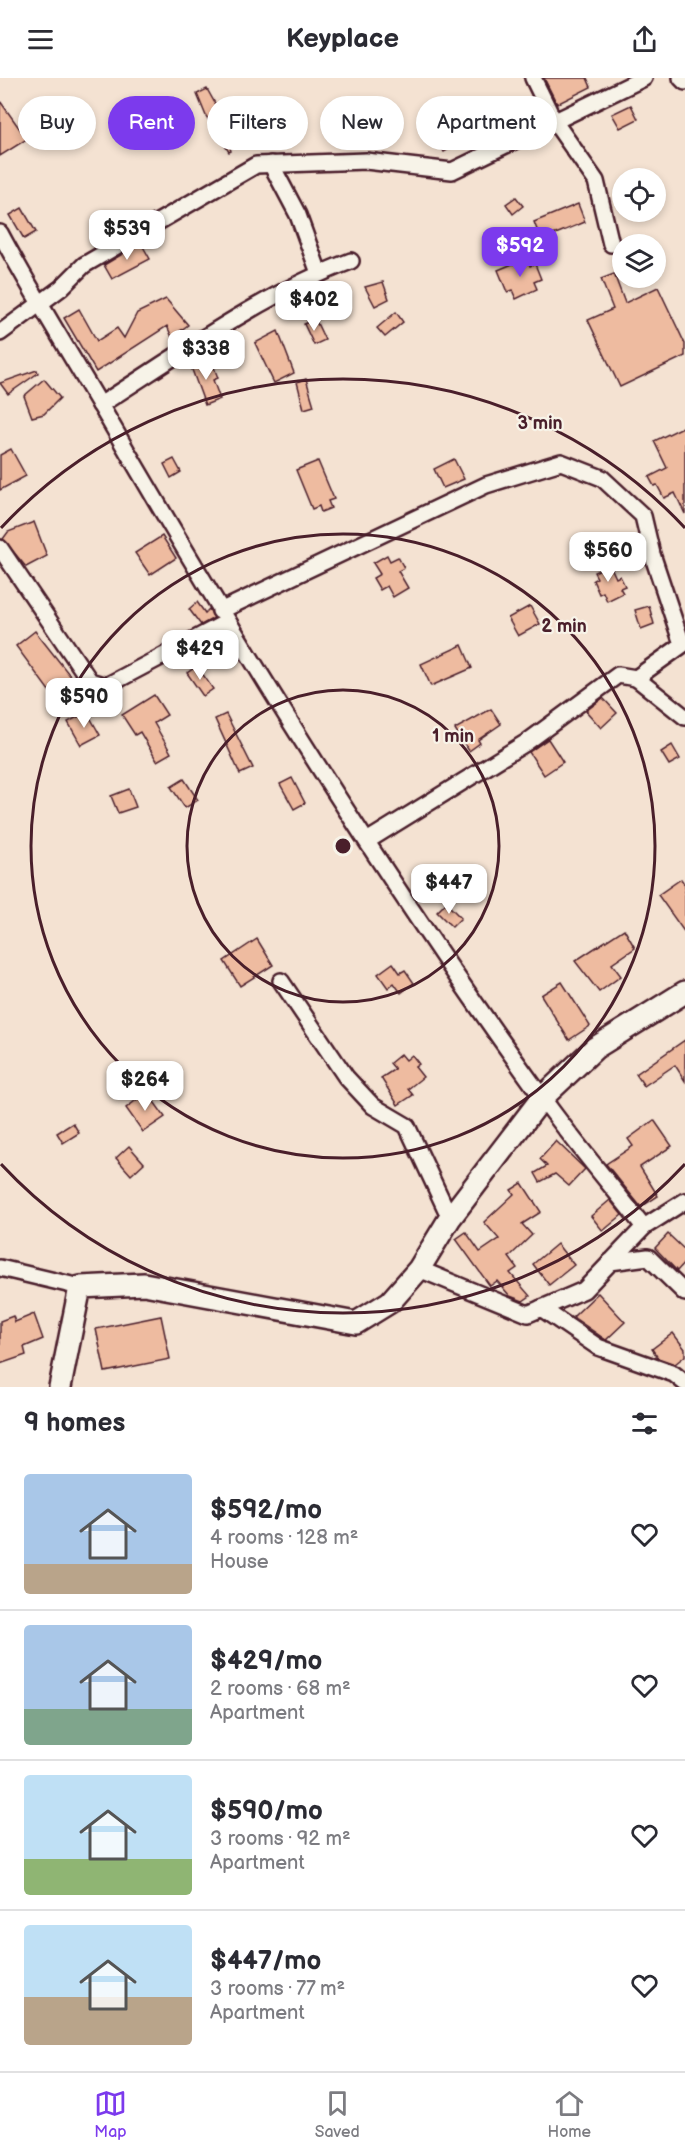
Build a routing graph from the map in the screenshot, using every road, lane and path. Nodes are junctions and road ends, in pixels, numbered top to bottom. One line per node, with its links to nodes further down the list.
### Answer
1 (533, 78): 5 (street)
2 (644, 78): 6 (street)
3 (681, 78): 4 (street)
4 (685, 82)
5 (542, 96)
6 (557, 119)
7 (557, 124): 11 (street)
8 (494, 150): 9 (street)
9 (271, 164): 13 (street); 14 (street)
10 (0, 233): 14 (street)
11 (611, 244)
12 (351, 261): 13 (street)
13 (319, 273): 16 (street)
14 (39, 305): 15 (street); 16 (street)
15 (0, 333)
16 (100, 405): 18 (street)
17 (0, 548): 18 (street)
18 (224, 616): 19 (street); 22 (street)
19 (684, 644): 20 (street)
20 (636, 678): 21 (street); 22 (street)
21 (685, 717)
22 (367, 841): 25 (street)
23 (281, 981): 27 (street)
24 (685, 992): 25 (street)
25 (542, 1098): 27 (street); 28 (street)
26 (685, 1201): 28 (street)
27 (450, 1218): 31 (street)
28 (644, 1227): 29 (street)
29 (610, 1262): 33 (street); 34 (street)
30 (0, 1268): 32 (street)
31 (419, 1269): 32 (street); 34 (street)
32 (80, 1287): 36 (street)
33 (685, 1293)
34 (541, 1308): 35 (street)
35 (685, 1383)
36 (60, 1387)

